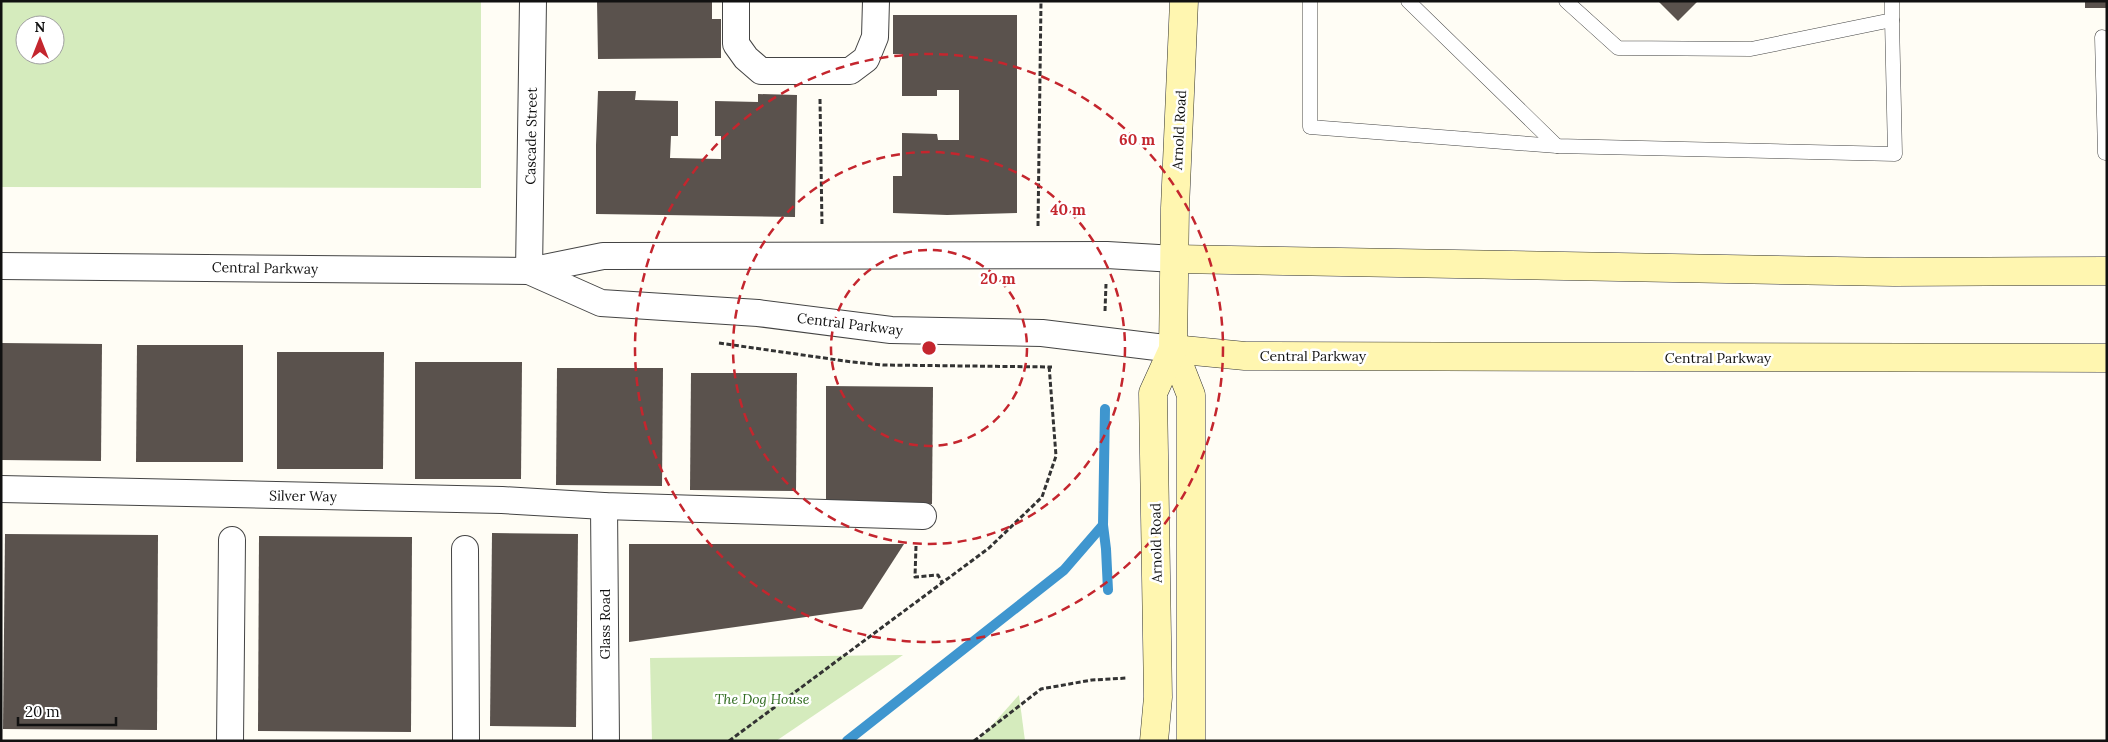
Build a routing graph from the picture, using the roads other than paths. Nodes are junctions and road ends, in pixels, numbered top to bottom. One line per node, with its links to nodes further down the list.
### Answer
1 (533, 1): 15 (street, Cascade Street)
2 (736, 1): 3 (street)
3 (876, 1)
4 (1184, 1): 13 (street, Arnold Road)
5 (1310, 1): 11 (lane)
6 (1408, 1): 11 (lane)
7 (1566, 1): 9 (lane)
8 (1892, 1): 9 (lane)
9 (1892, 20): 11 (lane)
10 (2102, 37): 12 (lane)
11 (1557, 146)
12 (2107, 153)
13 (1175, 259): 15 (street, Central Parkway); 16 (street, Central Parkway); 17 (street, Arnold Road)
14 (1, 266): 15 (street, Central Parkway)
15 (529, 271): 17 (street, Central Parkway)
16 (2107, 271)
17 (1173, 350): 18 (street, Central Parkway); 27 (street, Arnold Road); 28 (street, Arnold Road)
18 (2107, 358)
19 (1, 489): 20 (street, Silver Way)
20 (604, 506): 21 (street, Silver Way); 26 (street, Glass Road)
21 (920, 515)
22 (232, 540): 24 (street)
23 (465, 549): 25 (street)
24 (230, 741)
25 (466, 741)
26 (606, 741)
27 (1154, 741)
28 (1191, 741)

